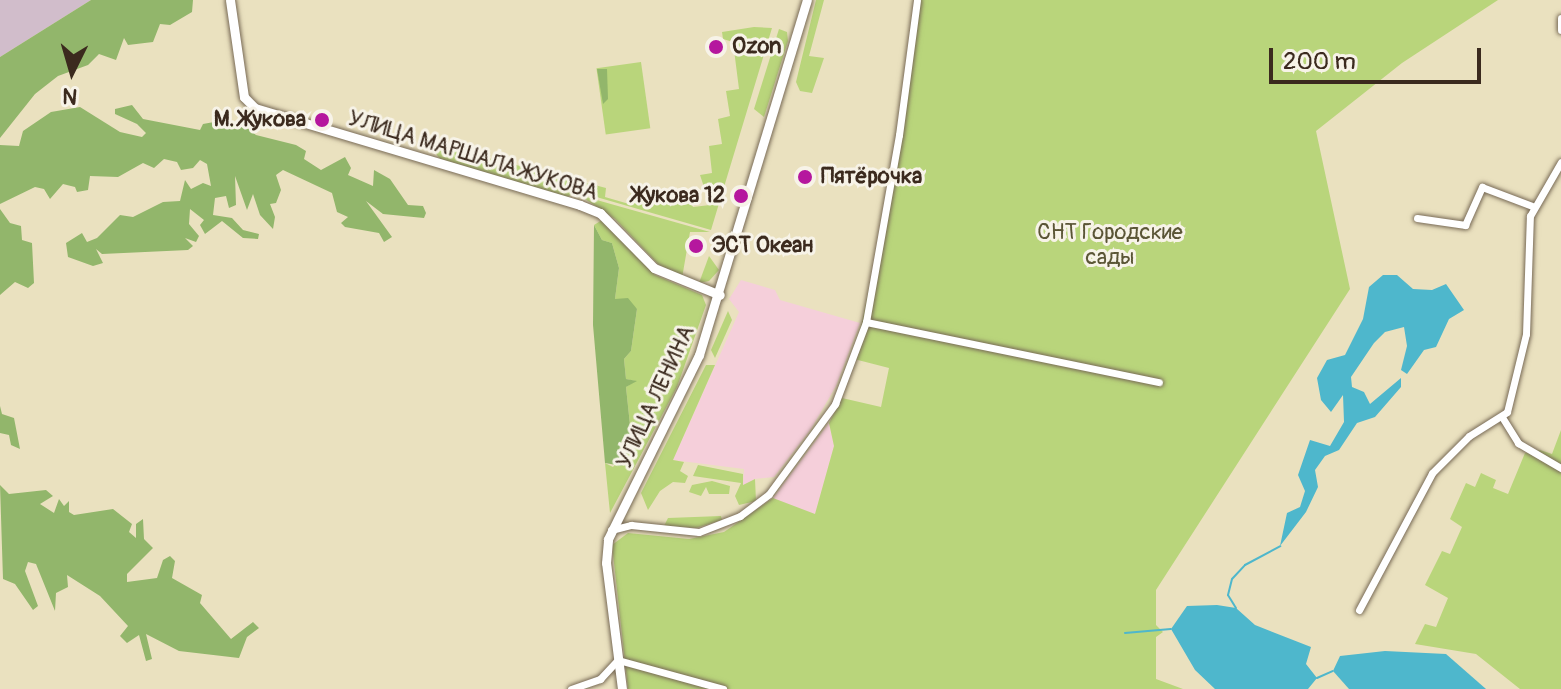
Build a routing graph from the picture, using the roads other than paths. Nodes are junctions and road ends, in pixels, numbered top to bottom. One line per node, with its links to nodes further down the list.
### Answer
1 (230, 0): 9 (main road, УЛИЦА МАРШАЛА ЖУКОВА)
2 (807, 0): 9 (main road, УЛИЦА ЛЕНИНА)
3 (917, 0): 10 (street)
4 (1561, 18): 5 (street)
5 (1561, 30)
6 (1561, 162): 7 (street)
7 (1532, 206): 8 (street); 12 (street)
8 (1417, 218)
9 (720, 295): 14 (main road, УЛИЦА ЛЕНИНА)
10 (866, 322): 11 (street); 14 (street)
11 (1159, 382)
12 (1502, 417): 13 (street); 15 (street)
13 (1561, 468)
14 (611, 530): 16 (main road)
15 (1359, 610)
16 (618, 660): 17 (street); 18 (main road); 19 (street)
17 (571, 689)
18 (622, 689)
19 (723, 689)

